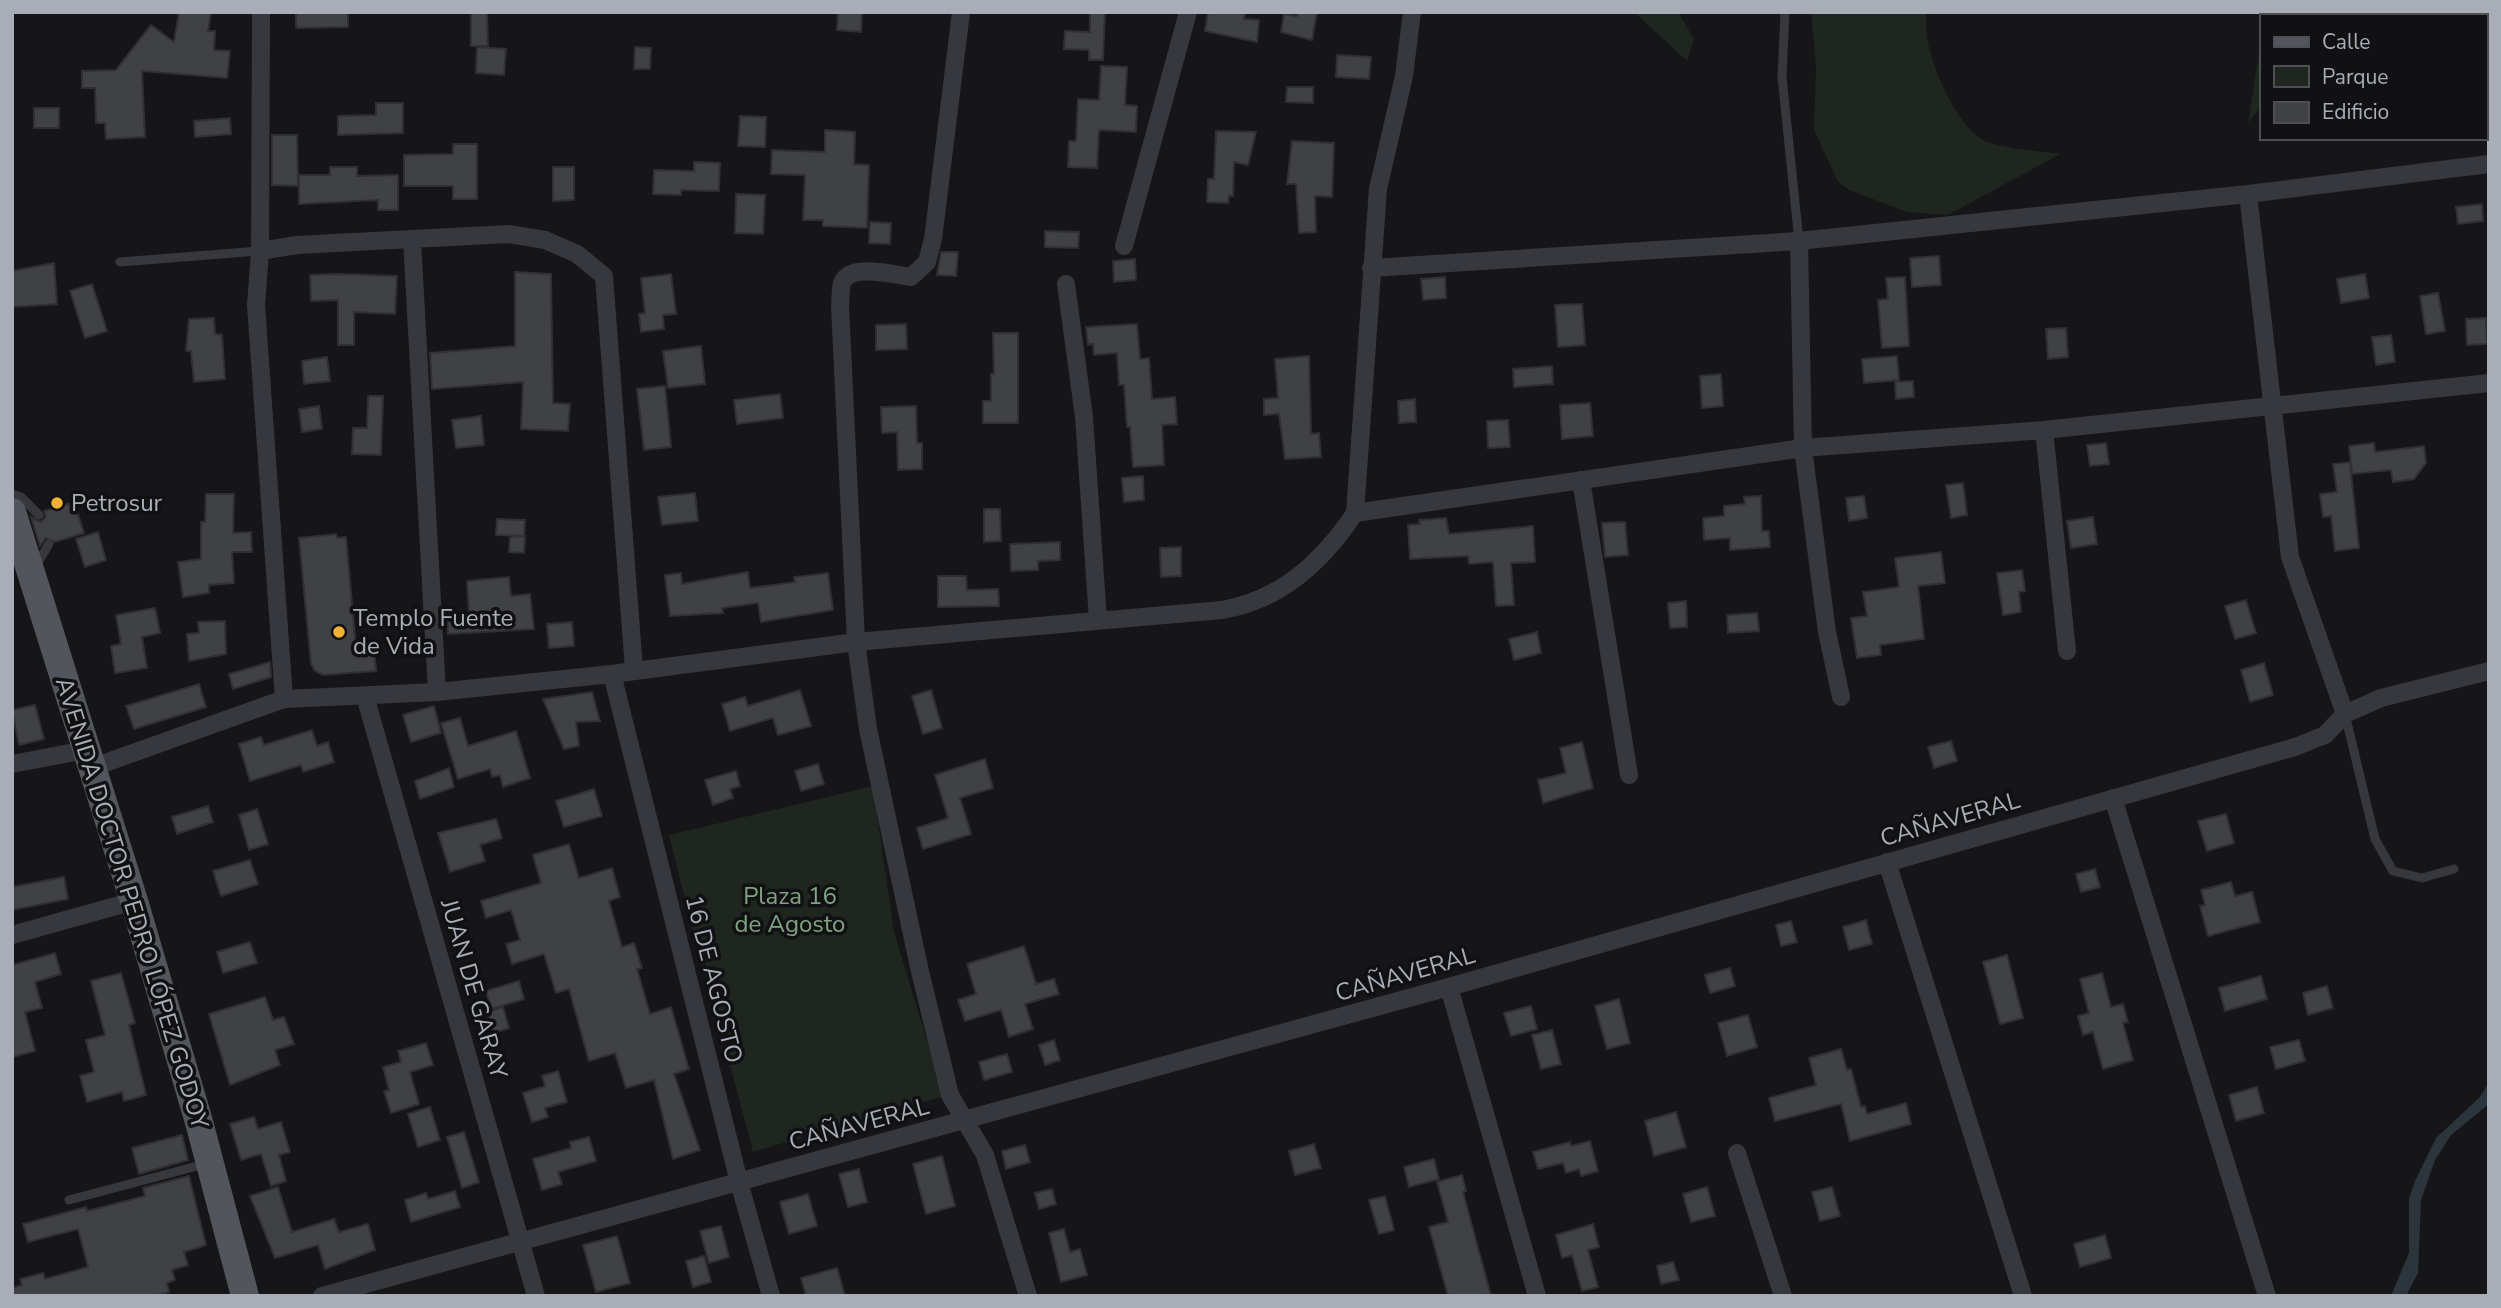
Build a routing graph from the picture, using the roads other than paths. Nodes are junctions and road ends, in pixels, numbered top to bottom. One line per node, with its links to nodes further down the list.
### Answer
1 (261, 12): 11 (street)
2 (961, 12): 26 (street)
3 (1188, 12): 10 (street)
4 (1412, 12): 13 (street)
5 (1785, 12): 9 (lane)
6 (2489, 164): 7 (street)
7 (2248, 194): 9 (street); 16 (street)
8 (412, 240): 11 (street); 28 (street); 31 (street)
9 (1799, 241): 13 (street); 18 (street)
10 (1124, 246)
11 (260, 251): 12 (lane); 34 (street)
12 (120, 262)
13 (1371, 268): 22 (street)
14 (1066, 284): 25 (street)
15 (2489, 383): 16 (street)
16 (2271, 405): 17 (street); 35 (street)
17 (2044, 430): 18 (street); 27 (street)
18 (1803, 448): 19 (street); 33 (street)
19 (1581, 480): 22 (street); 38 (street)
20 (12, 494): 21 (lane)
21 (26, 513): 24 (main road, AVENIDA DOCTOR PEDRO LÓPEZ GODOY)
22 (1355, 513): 25 (street)
23 (49, 544): 24 (lane)
24 (32, 572): 36 (main road, AVENIDA DOCTOR PEDRO LÓPEZ GODOY)
25 (1098, 620): 26 (street)
26 (856, 642): 28 (street); 45 (street)
27 (2067, 651)
28 (634, 669): 30 (street)
29 (2489, 671): 35 (street, CAÑAVERAL)
30 (612, 674): 31 (street); 48 (street, 16 DE AGOSTO)
31 (437, 692): 32 (street)
32 (365, 696): 34 (street); 50 (street, JUAN DE GARAY)
33 (1841, 697)
34 (284, 699): 36 (street)
35 (2345, 714): 39 (street, CAÑAVERAL); 41 (lane)
36 (88, 759): 37 (street); 42 (main road, AVENIDA DOCTOR PEDRO LÓPEZ GODOY)
37 (12, 765)
38 (1629, 775)
39 (2113, 798): 40 (street, CAÑAVERAL); 59 (street)
40 (1887, 862): 44 (street, CAÑAVERAL); 58 (street)
41 (2454, 869)
42 (134, 901): 43 (street); 47 (main road, AVENIDA DOCTOR PEDRO LÓPEZ GODOY)
43 (12, 935)
44 (1449, 987): 45 (street, CAÑAVERAL); 56 (street)
45 (964, 1122): 48 (street, CAÑAVERAL); 55 (street)
46 (1737, 1153): 57 (street)
47 (210, 1162): 49 (lane); 51 (main road, AVENIDA DOCTOR PEDRO LÓPEZ GODOY)
48 (739, 1182): 50 (street, CAÑAVERAL); 54 (street, 16 DE AGOSTO)
49 (69, 1200)
50 (521, 1242): 52 (street, CAÑAVERAL); 53 (street, JUAN DE GARAY)
51 (245, 1296)
52 (322, 1296)
53 (536, 1296)
54 (771, 1296)
55 (1028, 1296)
56 (1537, 1296)
57 (1783, 1296)
58 (2024, 1296)
59 (2267, 1296)

